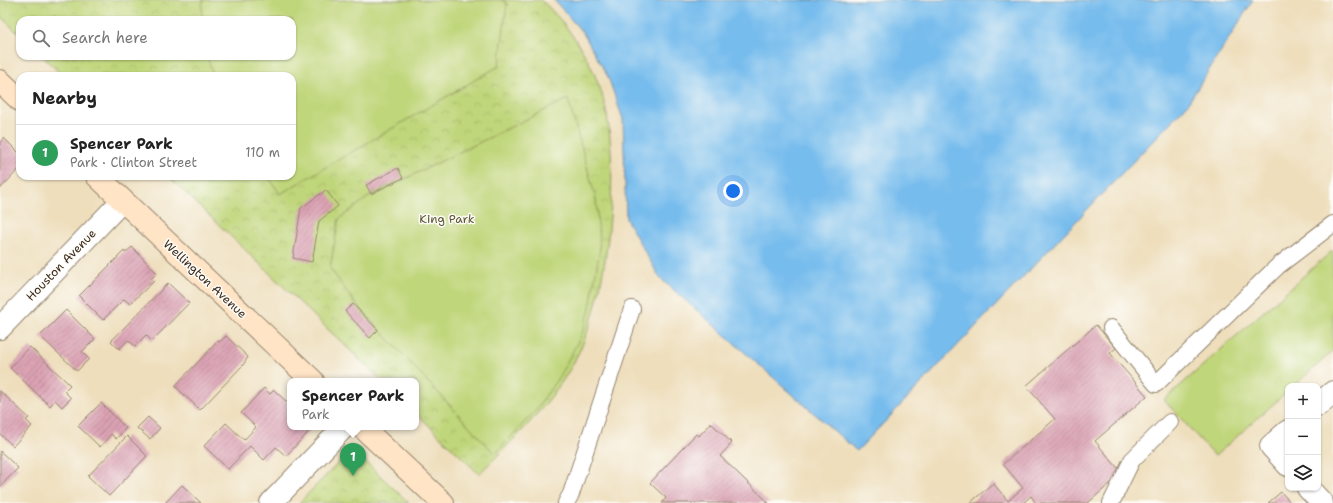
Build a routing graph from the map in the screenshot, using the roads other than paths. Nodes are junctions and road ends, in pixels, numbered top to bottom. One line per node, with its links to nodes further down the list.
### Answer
1 (0, 81): 2 (main road)
2 (16, 96)
3 (101, 180): 4 (main road, Wellington Avenue)
4 (122, 201): 7 (street, Houston Avenue); 9 (main road, Wellington Avenue)
5 (1333, 224): 8 (lane)
6 (632, 309): 20 (lane)
7 (0, 328)
8 (1111, 328)
9 (310, 378)
10 (1333, 392): 11 (street)
11 (1321, 402)
12 (1170, 422): 21 (lane)
13 (341, 430): 18 (street)
14 (365, 430): 19 (main road)
15 (1285, 434): 16 (street)
16 (1285, 462)
17 (1311, 491): 22 (street)
18 (271, 503)
19 (443, 503)
20 (566, 503)
21 (1111, 503)
22 (1322, 503)

